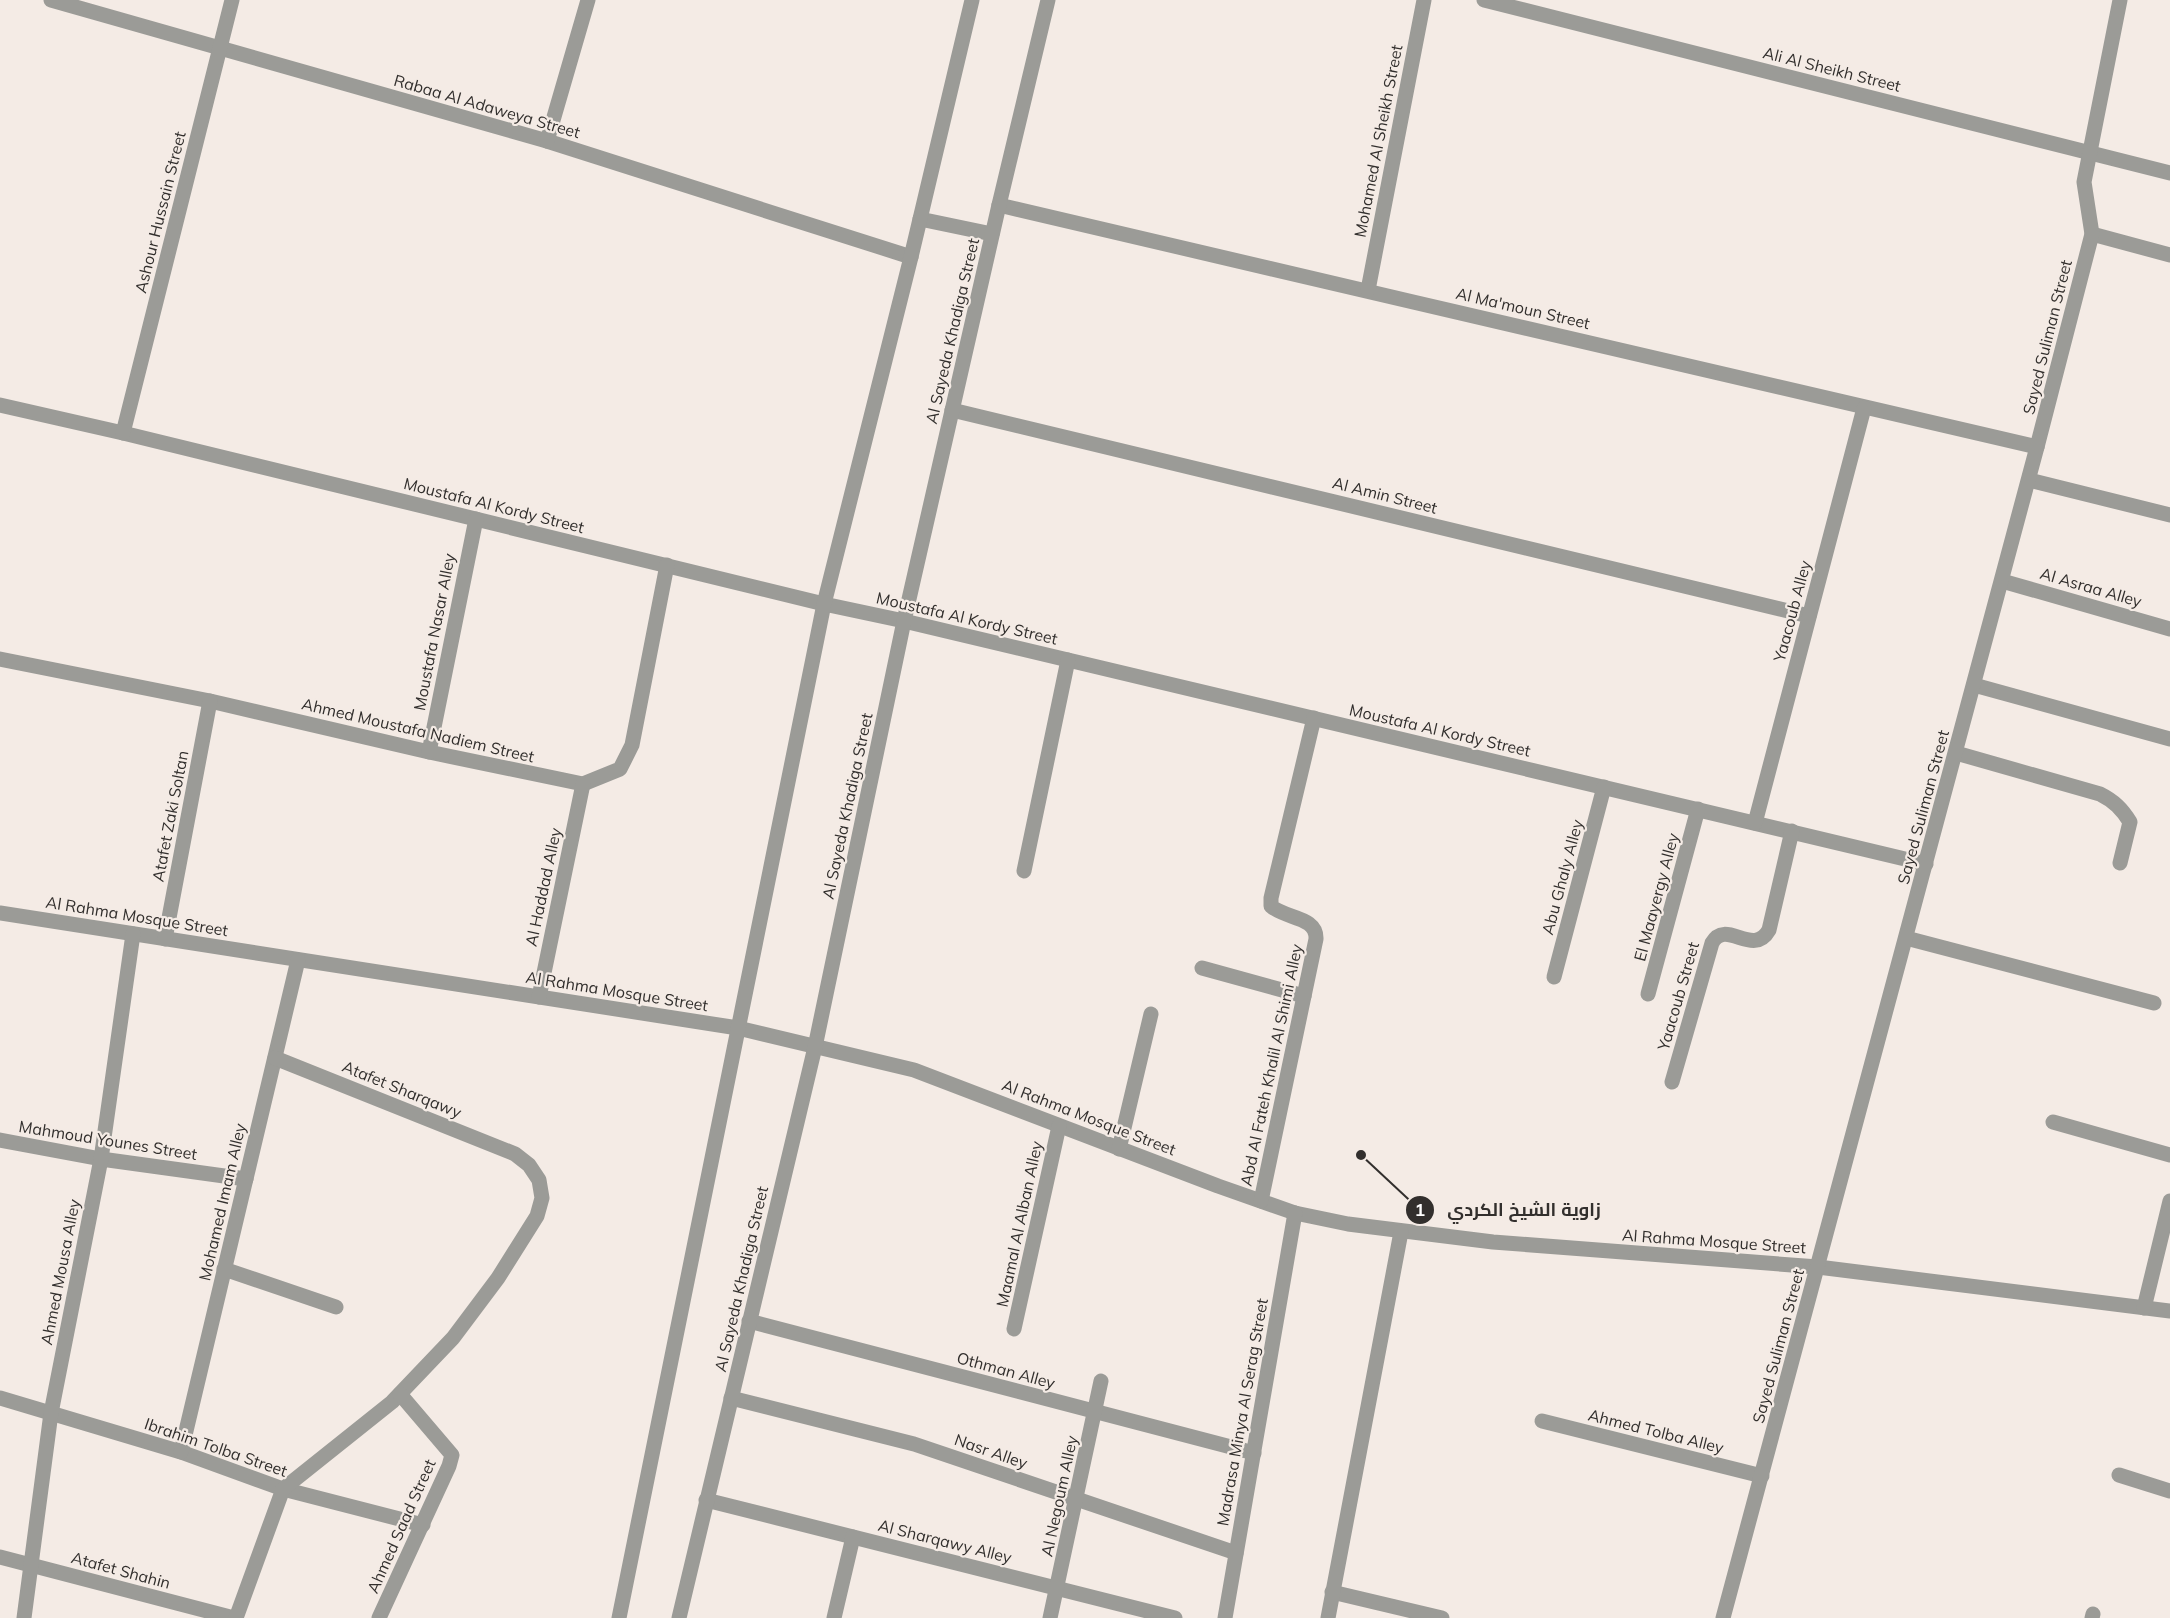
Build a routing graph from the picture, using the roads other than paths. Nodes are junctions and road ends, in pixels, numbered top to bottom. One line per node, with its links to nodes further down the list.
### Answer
1 (51, 0): 9 (street, Rabaa Al Adaweya Street)
2 (232, 0): 9 (street, Ashour Hussain Street)
3 (588, 0): 10 (street)
4 (972, 0): 14 (street)
5 (1048, 0): 13 (street, Al Sayeda Khadiga Street)
6 (1424, 0): 19 (street, Mohamed Al Sheikh Street)
7 (1484, 0): 11 (street, Ali Al Sheikh Street)
8 (2120, 0): 11 (street, Sayed Suliman Street)
9 (220, 49): 10 (street, Rabaa Al Adaweya Street); 23 (street, Ashour Hussain Street)
10 (547, 141): 18 (street, Rabaa Al Adaweya Street)
11 (2088, 153): 12 (street, Ali Al Sheikh Street); 16 (street, Sayed Suliman Street)
12 (2170, 173)
13 (999, 205): 15 (street, Al Sayeda Khadiga Street); 19 (street, Al Ma'moun Street)
14 (920, 219): 15 (street); 18 (street)
15 (992, 234): 22 (street, Al Sayeda Khadiga Street)
16 (2092, 234): 17 (street); 24 (street, Sayed Suliman Street)
17 (2170, 255)
18 (911, 257): 30 (street)
19 (1368, 290): 21 (street, Al Ma'moun Street)
20 (0, 405): 23 (street, Moustafa Al Kordy Street)
21 (1864, 408): 24 (street, Al Ma'moun Street); 31 (street, Yaacoub Alley)
22 (952, 410): 31 (street, Al Amin Street); 32 (street, Al Sayeda Khadiga Street)
23 (123, 433): 27 (street, Moustafa Al Kordy Street)
24 (2037, 447): 25 (street, Sayed Suliman Street)
25 (2029, 480): 26 (street); 29 (street, Sayed Suliman Street)
26 (2170, 515)
27 (476, 519): 28 (street, Moustafa Al Kordy Street); 40 (street, Moustafa Nasar Alley)
28 (667, 565): 30 (street, Moustafa Al Kordy Street); 42 (street)
29 (2002, 580): 33 (street, Al Asraa Alley); 36 (street, Sayed Suliman Street)
30 (824, 604): 32 (street, Moustafa Al Kordy Street); 62 (street)
31 (1809, 616): 45 (street, Yaacoub Alley)
32 (904, 621): 35 (street, Moustafa Al Kordy Street); 63 (street, Al Sayeda Khadiga Street)
33 (2170, 629)
34 (0, 659): 37 (street, Ahmed Moustafa Nadiem Street)
35 (1068, 660): 38 (street, Moustafa Al Kordy Street); 49 (street)
36 (1974, 685): 39 (street); 41 (street, Sayed Suliman Street)
37 (210, 701): 40 (street, Ahmed Moustafa Nadiem Street); 53 (street, Atafet Zaki Soltan)
38 (1314, 718): 43 (street, Moustafa Al Kordy Street); 58 (street, Abd Al Fateh Khalil Al Shimi Alley)
39 (2170, 739)
40 (429, 752): 42 (street, Ahmed Moustafa Nadiem Street)
41 (1956, 753): 47 (street); 48 (street, Sayed Suliman Street)
42 (583, 784): 59 (street, Al Haddad Alley)
43 (1604, 787): 44 (street, Moustafa Al Kordy Street); 56 (street, Abu Ghaly Alley)
44 (1698, 809): 45 (street, Moustafa Al Kordy Street); 57 (street, El Maayergy Alley)
45 (1755, 823): 46 (street, Moustafa Al Kordy Street)
46 (1792, 831): 48 (street, Moustafa Al Kordy Street); 65 (street, Yaacoub Street)
47 (2120, 863)
48 (1926, 864): 52 (street, Sayed Suliman Street)
49 (1024, 871)
50 (0, 913): 51 (street, Al Rahma Mosque Street)
51 (133, 934): 53 (street, Al Rahma Mosque Street); 71 (street, Ahmed Mousa Alley)
52 (1906, 938): 60 (street); 77 (street, Sayed Suliman Street)
53 (165, 939): 54 (street, Al Rahma Mosque Street)
54 (298, 960): 59 (street, Al Rahma Mosque Street); 64 (street, Mohamed Imam Alley)
55 (1202, 968): 58 (street)
56 (1554, 977)
57 (1648, 994)
58 (1304, 996): 73 (street, Abd Al Fateh Khalil Al Shimi Alley)
59 (538, 997): 62 (street, Al Rahma Mosque Street)
60 (2154, 1003)
61 (1151, 1014): 69 (street)
62 (738, 1028): 63 (street, Al Rahma Mosque Street); 109 (street)
63 (815, 1047): 67 (street, Al Rahma Mosque Street); 82 (street, Al Sayeda Khadiga Street)
64 (275, 1058): 72 (street, Mohamed Imam Alley); 85 (street, Atafet Sharqawy)
65 (1672, 1082)
66 (2053, 1122): 70 (street)
67 (1059, 1126): 69 (street, Al Rahma Mosque Street); 83 (street, Maamal Al Alban Alley)
68 (0, 1140): 71 (street, Mahmoud Younes Street)
69 (1119, 1149): 73 (street, Al Rahma Mosque Street)
70 (2170, 1155)
71 (101, 1159): 72 (street, Mahmoud Younes Street); 89 (street, Ahmed Mousa Alley)
72 (246, 1179): 78 (street, Mohamed Imam Alley)
73 (1261, 1201): 75 (street, Al Rahma Mosque Street)
74 (2170, 1201): 80 (street)
75 (1295, 1213): 76 (street, Al Rahma Mosque Street); 92 (street, Madrasa Minya Al Serag Street)
76 (1401, 1232): 77 (street, Al Rahma Mosque Street); 105 (street)
77 (1818, 1267): 80 (street, Al Rahma Mosque Street); 94 (street, Sayed Suliman Street)
78 (224, 1269): 79 (street); 91 (street, Mohamed Imam Alley)
79 (336, 1307)
80 (2144, 1308): 81 (street, Al Rahma Mosque Street)
81 (2170, 1311)
82 (749, 1321): 87 (street, Al Sayeda Khadiga Street); 88 (street, Othman Alley)
83 (1014, 1329)
84 (1101, 1381): 88 (street, Al Negoum Alley)
85 (400, 1394): 95 (street); 99 (street, Ahmed Saad Street)
86 (0, 1398): 89 (street, Ibrahim Tolba Street)
87 (731, 1398): 97 (street, Nasr Alley); 98 (street, Al Sayeda Khadiga Street)
88 (1094, 1411): 92 (street, Othman Alley); 97 (street, Al Negoum Alley)
89 (51, 1413): 91 (street, Ibrahim Tolba Street); 103 (street, Ahmed Mousa Alley)
90 (1542, 1421): 94 (street, Ahmed Tolba Alley)
91 (181, 1452): 95 (street, Ibrahim Tolba Street)
92 (1254, 1453): 101 (street, Madrasa Minya Al Serag Street)
93 (2119, 1475): 96 (street)
94 (1762, 1476): 117 (street, Sayed Suliman Street)
95 (283, 1489): 99 (street, Ibrahim Tolba Street); 107 (street)
96 (2170, 1491)
97 (1076, 1499): 101 (street, Nasr Alley); 104 (street, Al Negoum Alley)
98 (706, 1500): 100 (street, Al Sharqawy Alley); 110 (street, Al Sayeda Khadiga Street)
99 (423, 1525): 108 (street, Ahmed Saad Street)
100 (853, 1537): 104 (street, Al Sharqawy Alley); 111 (street)
101 (1236, 1553): 114 (street, Madrasa Minya Al Serag Street)
102 (0, 1557): 103 (street, Atafet Shahin)
103 (30, 1565): 106 (street, Ahmed Mousa Alley); 107 (street, Atafet Shahin)
104 (1058, 1588): 112 (street, Al Negoum Alley); 113 (street, Al Sharqawy Alley)
105 (1332, 1592): 115 (street); 116 (street)
106 (24, 1618)
107 (235, 1618)
108 (379, 1618)
109 (619, 1618)
110 (679, 1618)
111 (834, 1618)
112 (1050, 1618)
113 (1175, 1618)
114 (1225, 1618)
115 (1328, 1618)
116 (1442, 1618)
117 (1723, 1618)

